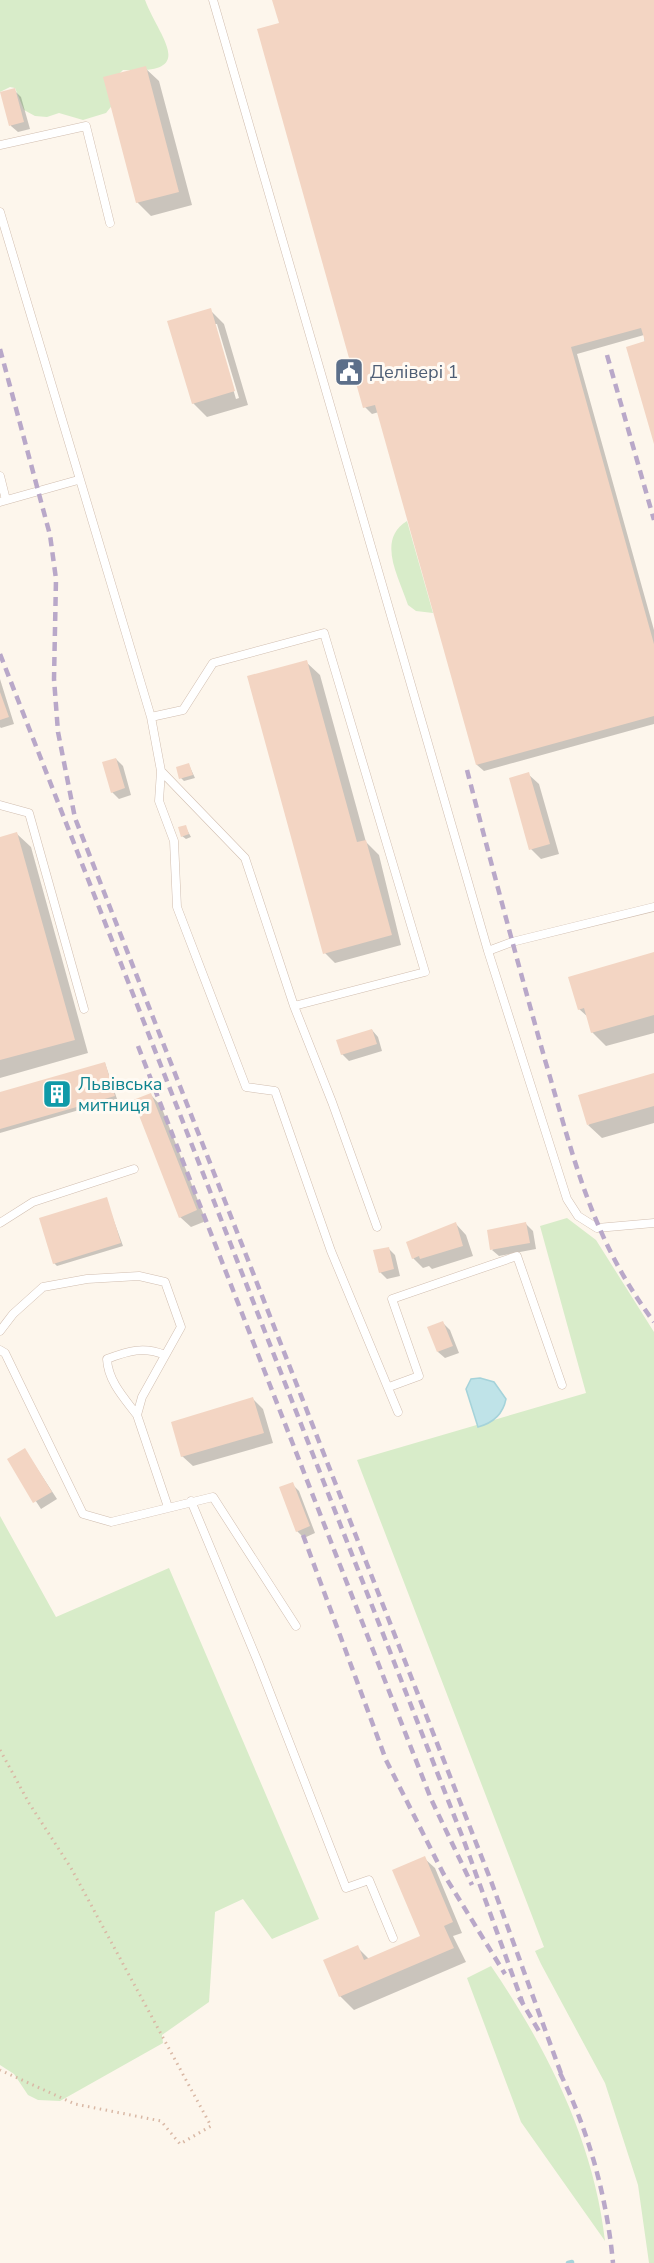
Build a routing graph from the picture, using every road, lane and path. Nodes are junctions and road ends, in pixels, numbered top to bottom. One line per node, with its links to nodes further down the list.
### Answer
1 (213, 0): 12 (lane)
2 (0, 145): 4 (lane)
3 (0, 212): 6 (lane)
4 (110, 223)
5 (0, 476): 7 (lane)
6 (78, 480): 7 (lane); 8 (lane)
7 (3, 501)
8 (151, 717): 9 (lane); 13 (lane)
9 (161, 771): 13 (lane); 23 (lane)
10 (0, 805): 14 (lane)
11 (654, 907): 12 (lane)
12 (488, 951): 17 (lane)
13 (294, 1006): 18 (lane)
14 (84, 1009)
15 (134, 1169): 16 (lane)
16 (0, 1223)
17 (654, 1223)
18 (377, 1227)
19 (0, 1331): 21 (lane)
20 (0, 1350): 27 (lane)
21 (165, 1355): 25 (lane); 25 (lane)
22 (562, 1385): 23 (lane)
23 (389, 1387): 24 (lane)
24 (398, 1412)
25 (137, 1415): 27 (lane)
26 (191, 1501): 27 (lane); 28 (lane); 30 (lane)
27 (168, 1508)
28 (296, 1626)
29 (0, 1750): 31 (path)
30 (393, 1938)
31 (0, 2070)

